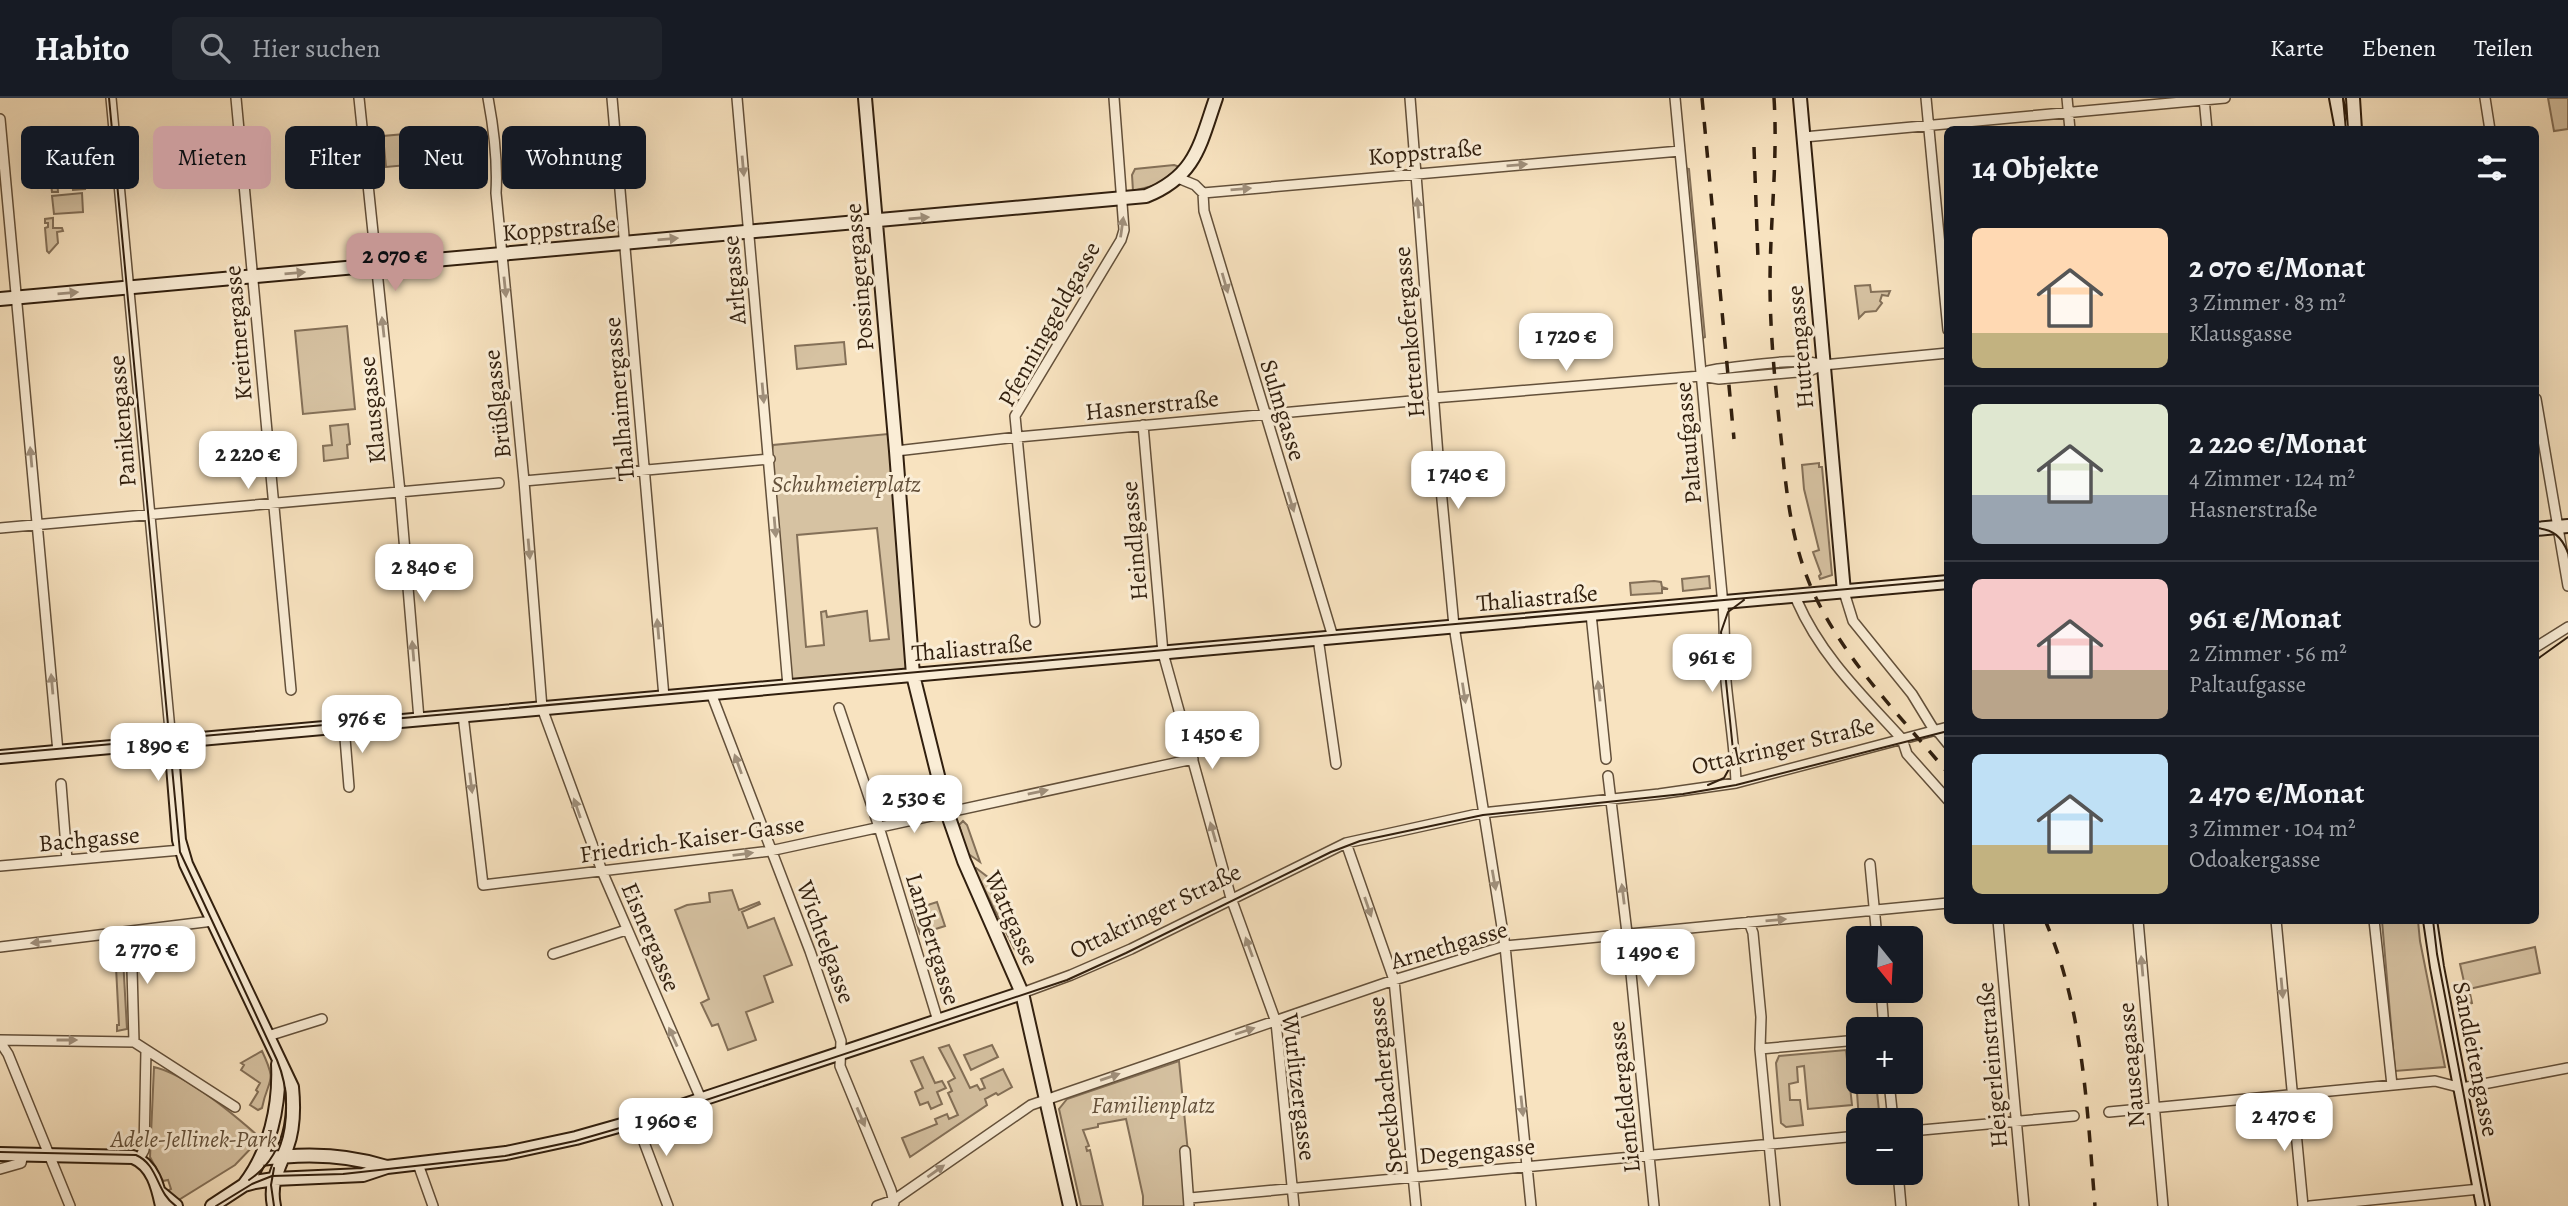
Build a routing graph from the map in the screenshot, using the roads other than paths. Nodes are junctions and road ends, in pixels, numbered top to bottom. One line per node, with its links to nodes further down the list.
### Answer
1 (111, 98): 40 (street, Panikengasse)
2 (236, 98): 39 (street, Kreitnergasse)
3 (359, 98): 38 (street, Klausgasse)
4 (488, 98): 37 (street, Brüßlgasse)
5 (612, 98): 36 (street, Thalhaimergasse)
6 (737, 98): 35 (street, Arltgasse, one-way to 35)
7 (865, 98): 34 (main road, Possingergasse)
8 (1114, 98): 33 (street, Pfenninggeldgasse)
9 (1216, 98): 31 (main road)
10 (1410, 98): 30 (street, Hettenkofergasse)
11 (1675, 98): 29 (street, Paltaufgasse)
12 (1800, 98): 28 (main road, Huttengasse)
13 (1926, 98): 22 (street)
14 (2067, 98): 20 (street)
15 (2225, 98): 19 (street)
16 (2336, 98): 25 (main road)
17 (2353, 98): 26 (main road)
18 (2485, 98): 27 (street)
19 (2204, 99): 20 (street); 24 (street)
20 (2068, 113): 22 (street); 23 (street)
21 (0, 119): 42 (street)
22 (1929, 126): 28 (street); 41 (street)
23 (2070, 126)
24 (2207, 126)
25 (2341, 126)
26 (2355, 126)
27 (2489, 126)
28 (1804, 137): 45 (main road, Huttengasse)
29 (1679, 151): 30 (street, Koppstraße, one-way to 29); 46 (street, Paltaufgasse)
30 (1416, 173): 32 (street, Koppstraße, one-way to 30); 47 (street, Hettenkofergasse, one-way to 30)
31 (1178, 178): 32 (street); 33 (main road)
32 (1203, 193): 49 (street, Sulmgasse, one-way to 49)
33 (1122, 199): 34 (main road, Koppstraße, one-way to 33); 52 (street, Pfenninggeldgasse, one-way to 33)
34 (875, 222): 35 (main road, Koppstraße); 53 (main road, Possingergasse)
35 (749, 232): 36 (main road, Koppstraße, one-way to 35); 54 (street, Arltgasse, one-way to 54)
36 (625, 243): 37 (main road, Koppstraße); 55 (street, Thalhaimergasse)
37 (501, 254): 38 (main road, Koppstraße); 56 (street, Brüßlgasse, one-way to 56)
38 (377, 265): 39 (main road, Koppstraße, one-way to 38); 58 (street, Klausgasse, one-way to 38)
39 (252, 277): 40 (main road, Koppstraße); 59 (street, Kreitnergasse)
40 (130, 287): 42 (main road, Koppstraße, one-way to 40); 60 (street, Panikengasse)
41 (1944, 287)
42 (16, 297): 43 (main road, Koppstraße); 61 (street, one-way to 42)
43 (0, 299)
44 (1944, 353): 45 (street)
45 (1823, 365): 46 (street); 67 (main road, Huttengasse)
46 (1701, 376): 47 (street); 69 (street, Paltaufgasse)
47 (1433, 398): 72 (street, Hettenkofergasse)
48 (1411, 401): 49 (street, Hasnerstraße)
49 (1264, 414): 51 (street, Hasnerstraße); 74 (street, Sulmgasse, one-way to 74)
50 (2539, 423): 62 (street)
51 (1143, 425): 52 (street, Hasnerstraße); 77 (street, Heindlgasse)
52 (1018, 438): 53 (street, Hasnerstraße); 71 (street, Pfenninggeldgasse)
53 (896, 452): 78 (main road)
54 (769, 459): 55 (street); 79 (street, one-way to 79)
55 (644, 470): 56 (street); 82 (street, Thalhaimergasse, one-way to 55)
56 (524, 481): 83 (street, Brüßlgasse, one-way to 83)
57 (499, 483): 58 (street)
58 (400, 492): 59 (street); 86 (street, Klausgasse, one-way to 58)
59 (273, 503): 60 (street); 80 (street, Kreitnergasse)
60 (149, 514): 61 (street); 91 (street, Panikengasse)
61 (37, 525): 63 (street); 93 (street, one-way to 61)
62 (2563, 526): 64 (main road); 66 (street)
63 (0, 528)
64 (2539, 529)
65 (1944, 582): 67 (main road, Thaliastraße)
66 (2568, 586)
67 (1844, 592): 69 (main road, Thaliastraße); 89 (street)
68 (1797, 601): 92 (street)
69 (1723, 603): 70 (main road, Thaliastraße); 99 (street, Paltaufgasse)
70 (1591, 614): 72 (main road, Thaliastraße); 96 (street, one-way to 70)
71 (1035, 622)
72 (1454, 626): 74 (main road, Thaliastraße); 105 (street, Hettenkofergasse, one-way to 105)
73 (2568, 627): 76 (street)
74 (1333, 637): 75 (main road, Thaliastraße)
75 (1318, 638): 77 (main road, Thaliastraße); 97 (street)
76 (2539, 645)
77 (1163, 653): 78 (main road, Thaliastraße); 95 (street, Wurlitzergasse)
78 (913, 675): 79 (main road, Thaliastraße); 104 (main road, Wattgasse)
79 (788, 686): 81 (main road, Thaliastraße)
80 (291, 690)
81 (711, 693): 82 (main road, Thaliastraße); 109 (street, Wichtelgasse, one-way to 81)
82 (664, 697): 83 (main road, Thaliastraße)
83 (542, 708): 85 (main road, Thaliastraße); 113 (street, Eisnergasse, one-way to 83)
84 (839, 708): 106 (street, Lambertgasse)
85 (463, 715): 86 (main road, Thaliastraße); 113 (street, Friedrich-Kaiser-Gasse, one-way to 113)
86 (419, 719): 87 (main road, Thaliastraße)
87 (344, 726): 91 (main road, Thaliastraße); 101 (street)
88 (1944, 728): 89 (street, Ottakringer Straße)
89 (1934, 730): 90 (street); 92 (street, Ottakringer Straße)
90 (1944, 738)
91 (171, 741): 93 (main road, Thaliastraße); 108 (main road)
92 (1903, 741): 99 (street, Ottakringer Straße); 102 (street)
93 (58, 752): 94 (main road, Thaliastraße)
94 (0, 757)
95 (1193, 759): 104 (street, Friedrich-Kaiser-Gasse, one-way to 95); 114 (street, Wurlitzergasse, one-way to 95)
96 (1606, 759)
97 (1336, 764)
98 (1608, 776): 103 (street, Lienfeldergasse)
99 (1736, 783): 103 (street, Ottakringer Straße)
100 (61, 784): 110 (street)
101 (349, 787)
102 (1944, 796)
103 (1611, 799): 105 (street, Ottakringer Straße); 127 (street, Lienfeldergasse, one-way to 103)
104 (947, 812): 106 (street, Friedrich-Kaiser-Gasse); 132 (main road, Wattgasse)
105 (1482, 813): 107 (street, Ottakringer Straße); 128 (street, Hettenkofergasse, one-way to 128)
106 (879, 827): 109 (street, Friedrich-Kaiser-Gasse); 134 (street, Lambertgasse)
107 (1346, 843): 114 (street, Ottakringer Straße); 131 (street, Speckbachergasse, one-way to 131)
108 (181, 850): 110 (street, Bachgasse); 117 (main road)
109 (770, 850): 113 (street, Friedrich-Kaiser-Gasse, one-way to 109); 142 (street, Wichtelgasse)
110 (66, 860): 112 (street, Bachgasse)
111 (1870, 864): 116 (street)
112 (0, 866)
113 (602, 871): 125 (street, Eisnergasse)
114 (1231, 898): 132 (street, Ottakringer Straße); 135 (street, Wurlitzergasse, one-way to 114)
115 (1944, 903): 116 (street, Arnethgasse)
116 (1875, 911): 118 (street, Arnethgasse, one-way to 116); 124 (street)
117 (213, 921): 126 (street); 136 (main road)
118 (1749, 922): 127 (street, Arnethgasse); 141 (street)
119 (1998, 924): 155 (street, Heigerleinstraße)
120 (2138, 924): 151 (street, Nauseagasse, one-way to 120)
121 (2276, 924): 147 (street, one-way to 147)
122 (2374, 924): 145 (street)
123 (2431, 924): 146 (main road, Sandleitengasse)
124 (1876, 926)
125 (626, 930): 130 (street); 148 (street, Eisnergasse, one-way to 125)
126 (131, 932): 129 (street, one-way to 129); 139 (street)
127 (1628, 933): 128 (street, Arnethgasse); 162 (street, Lienfeldergasse)
128 (1505, 946): 131 (street, Arnethgasse); 168 (street, Hettenkofergasse, one-way to 168)
129 (0, 947)
130 (553, 954)
131 (1394, 980): 135 (street, Arnethgasse); 171 (street, Speckbachergasse)
132 (1023, 993): 134 (main road, Ottakringer Straße); 149 (main road, Wattgasse)
133 (322, 1019): 136 (street)
134 (939, 1021): 142 (main road, Ottakringer Straße)
135 (1276, 1022): 149 (street, Arnethgasse, one-way to 135); 175 (street, Wurlitzergasse)
136 (268, 1036): 143 (main road)
137 (0, 1041): 139 (street, one-way to 139); 163 (street)
138 (1846, 1041): 141 (street)
139 (134, 1042): 140 (street)
140 (146, 1049): 150 (street); 165 (street)
141 (1760, 1049): 158 (street)
142 (840, 1053): 148 (main road, Ottakringer Straße); 179 (street, Wichtelgasse, one-way to 179)
143 (277, 1054): 164 (main road); 166 (main road)
144 (2568, 1068): 146 (street)
145 (2392, 1085): 146 (street); 147 (street)
146 (2462, 1088): 176 (main road, Sandleitengasse)
147 (2291, 1095): 151 (street); 197 (street)
148 (701, 1099): 154 (main road, Ottakringer Straße)
149 (1045, 1099): 179 (street, one-way to 149); 188 (main road)
150 (235, 1107)
151 (2154, 1108): 152 (street); 196 (street, Nauseagasse)
152 (2109, 1112)
153 (2074, 1116): 155 (street)
154 (636, 1121): 167 (main road, Ottakringer Straße); 186 (street)
155 (2016, 1121): 156 (street); 195 (street, Heigerleinstraße)
156 (1923, 1130)
157 (1846, 1137): 158 (street, Degengasse)
158 (1769, 1144): 162 (street, Degengasse); 193 (street)
159 (1185, 1151): 178 (street)
160 (0, 1154): 161 (main road)
161 (23, 1155): 163 (main road); 170 (street)
162 (1650, 1155): 168 (street, Degengasse); 192 (street, Lienfeldergasse)
163 (49, 1156): 165 (main road); 180 (street)
164 (283, 1156): 166 (main road, Ottakringer Straße); 169 (main road, Ottakringer Straße); 172 (main road)
165 (139, 1159): 177 (main road)
166 (261, 1159): 173 (main road)
167 (418, 1164): 169 (main road, Ottakringer Straße); 185 (street)
168 (1528, 1166): 171 (street, Degengasse); 191 (street, Hettenkofergasse)
169 (387, 1167): 172 (main road, Ottakringer Straße)
170 (0, 1169)
171 (1413, 1177): 175 (street, Degengasse); 190 (street, Speckbachergasse)
172 (274, 1179): 173 (main road, Ottakringer Straße); 184 (main road)
173 (244, 1185): 183 (main road)
174 (1899, 1185): 194 (street)
175 (1292, 1188): 178 (street, Degengasse); 189 (street, Wurlitzergasse)
176 (2480, 1189): 198 (street); 199 (main road, Sandleitengasse)
177 (159, 1192): 181 (main road); 182 (main road)
178 (1189, 1202)
179 (894, 1203): 187 (street)
180 (70, 1206)
181 (162, 1206)
182 (176, 1206)
183 (211, 1206)
184 (274, 1206)
185 (433, 1206)
186 (668, 1206)
187 (877, 1206)
188 (1070, 1206)
189 (1294, 1206)
190 (1416, 1206)
191 (1531, 1206)
192 (1654, 1206)
193 (1774, 1206)
194 (1901, 1206)
195 (2024, 1206)
196 (2163, 1206)
197 (2303, 1206)
198 (2310, 1206)
199 (2483, 1206)

